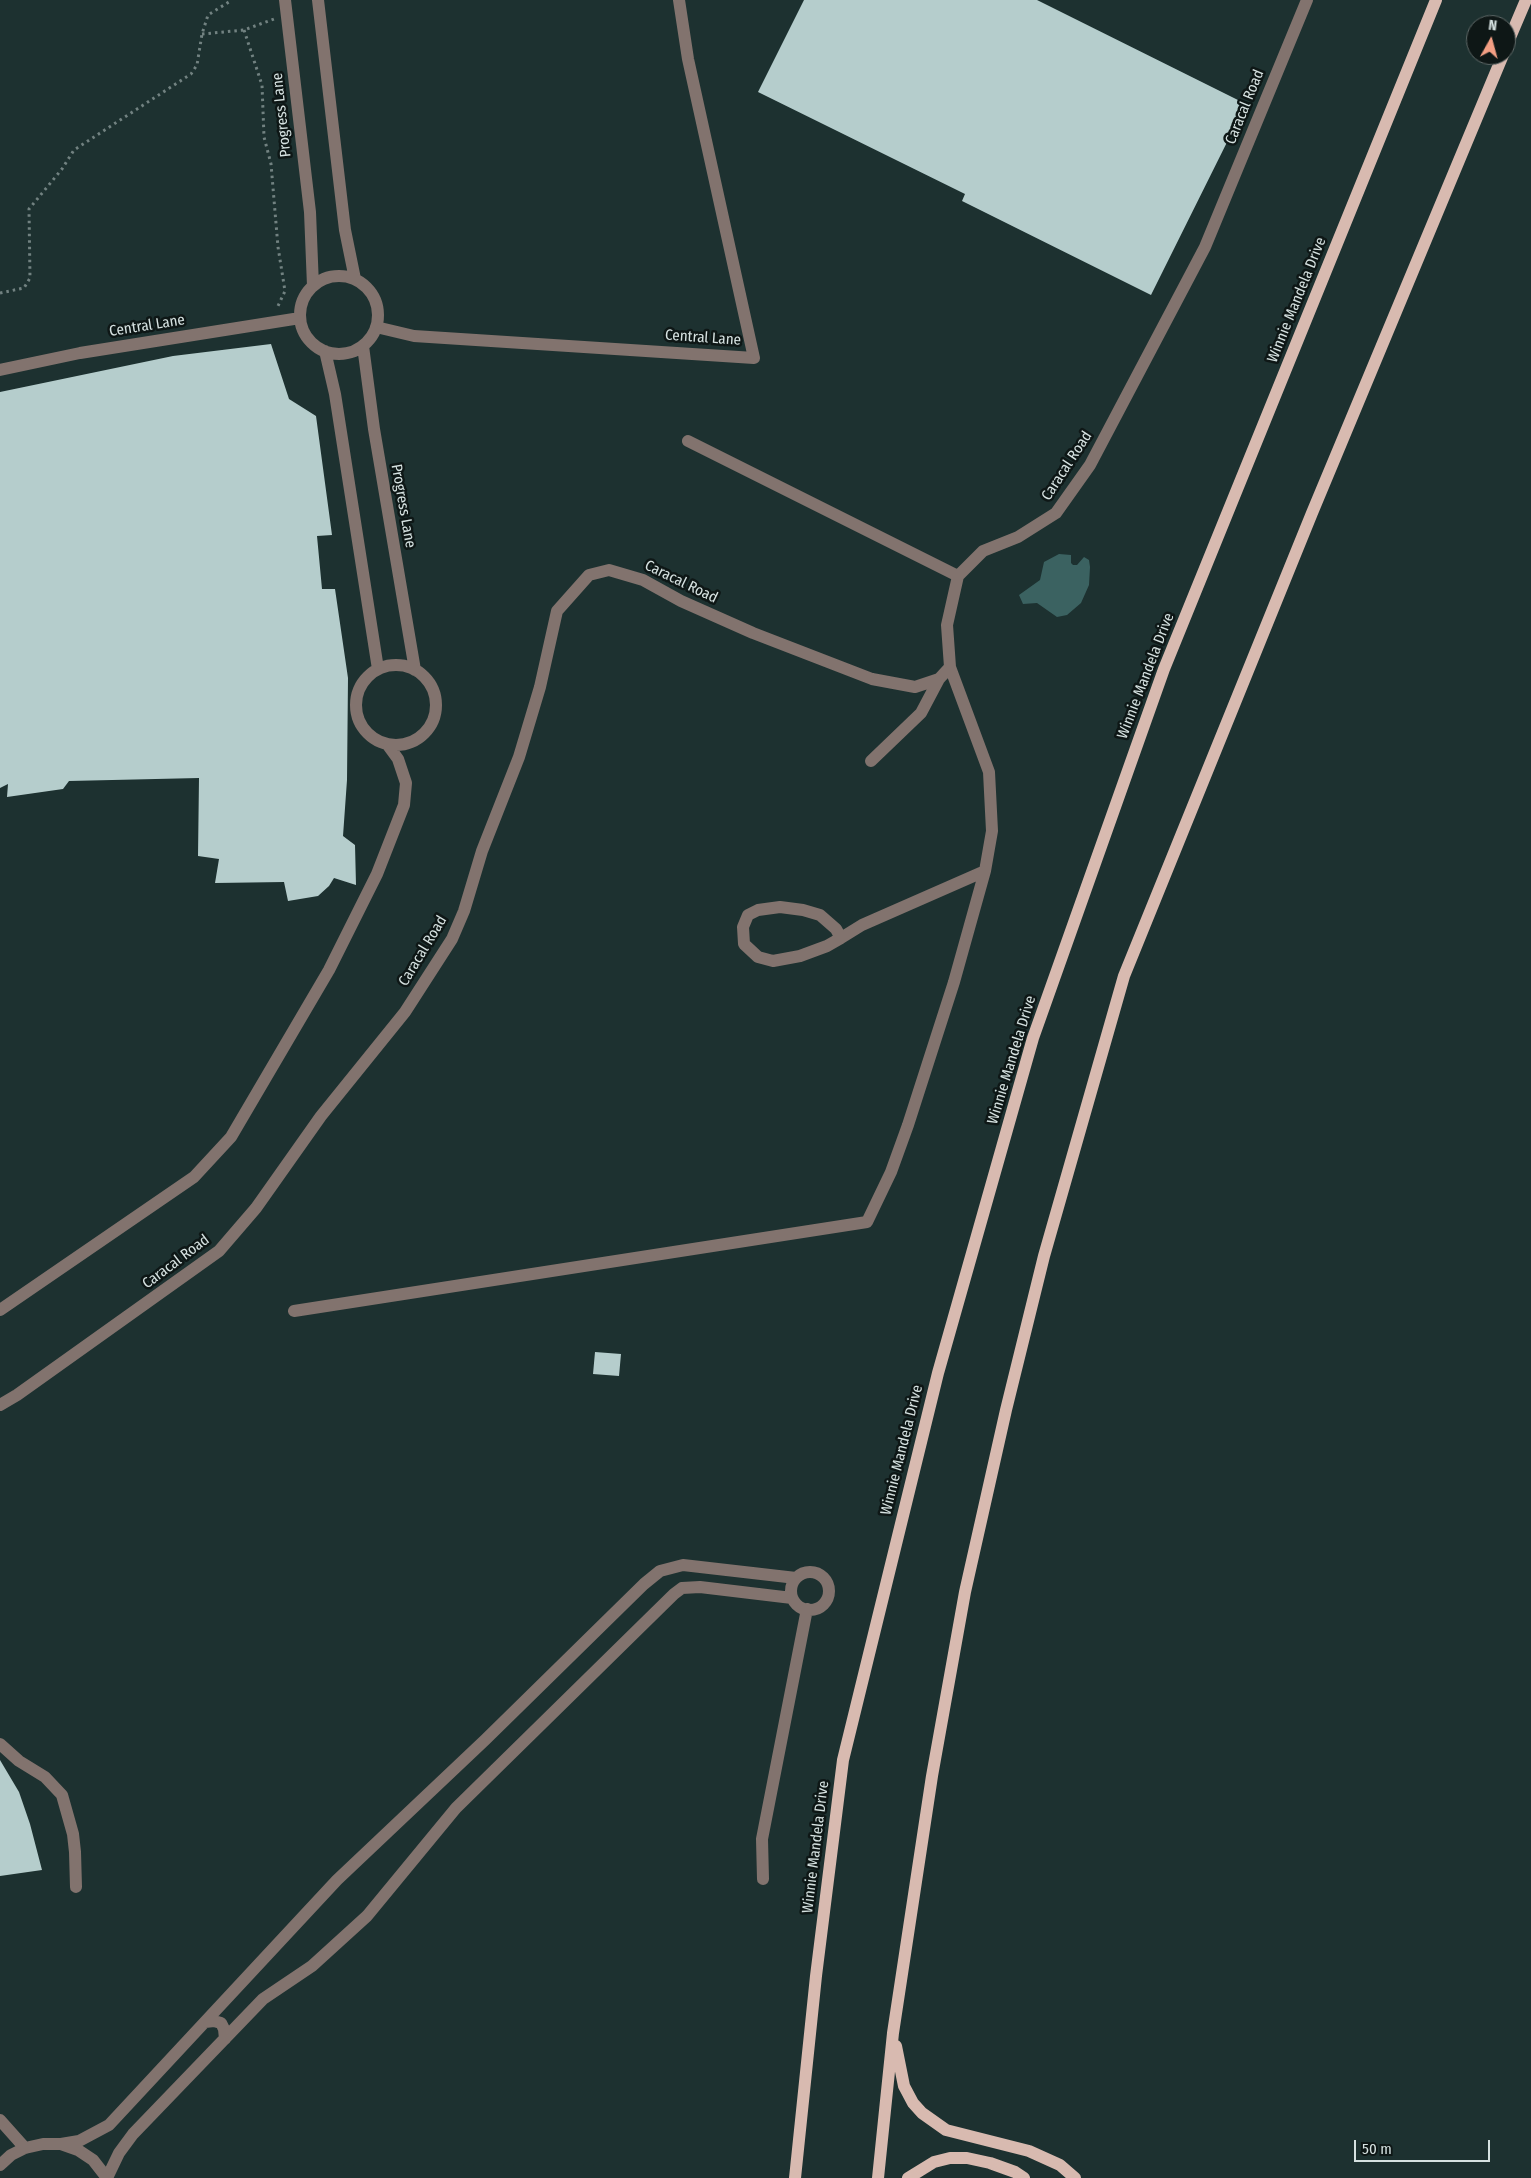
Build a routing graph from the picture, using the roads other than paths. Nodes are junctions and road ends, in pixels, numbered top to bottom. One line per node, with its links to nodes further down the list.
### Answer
1 (285, 0): 10 (street, Progress Lane)
2 (318, 0): 9 (street)
3 (679, 0): 12 (street, Central Lane)
4 (1307, 0): 17 (street, Caracal Road)
5 (1436, 0): 39 (main road, Winnie Mandela Drive)
6 (1526, 0): 7 (main road)
7 (1516, 24)
8 (1499, 65): 36 (main road)
9 (355, 279): 10 (street); 12 (street)
10 (313, 286): 11 (street)
11 (300, 318): 14 (street); 15 (street, Central Lane)
12 (376, 327): 13 (street)
13 (363, 346): 14 (street); 20 (street, Progress Lane)
14 (325, 351): 19 (street)
15 (0, 370)
16 (688, 441): 17 (street)
17 (958, 576): 18 (street)
18 (950, 668): 21 (street, Caracal Road); 24 (street)
19 (378, 670): 20 (street); 22 (street)
20 (415, 670): 22 (street)
21 (939, 679): 23 (street); 28 (street, Caracal Road)
22 (387, 744): 26 (street)
23 (871, 761)
24 (985, 871): 25 (street); 27 (street)
25 (841, 938): 25 (street)
26 (0, 1310)
27 (294, 1311)
28 (0, 1405)
29 (796, 1578): 30 (street); 31 (street); 35 (street)
30 (792, 1598): 31 (street); 37 (street)
31 (807, 1609): 33 (street)
32 (0, 1744): 34 (street)
33 (763, 1879)
34 (76, 1887)
35 (205, 2022): 37 (street); 40 (street)
36 (894, 2033): 46 (main road); 49 (main road)
37 (224, 2039): 43 (street)
38 (0, 2120): 41 (street)
39 (800, 2136): 44 (main road); 45 (main road, Winnie Mandela Drive)
40 (61, 2144): 41 (street); 43 (street)
41 (25, 2148): 42 (street)
42 (0, 2165)
43 (107, 2178)
44 (788, 2178)
45 (795, 2178)
46 (878, 2178)
47 (908, 2178): 48 (main road)
48 (1024, 2178)
49 (1075, 2178)

